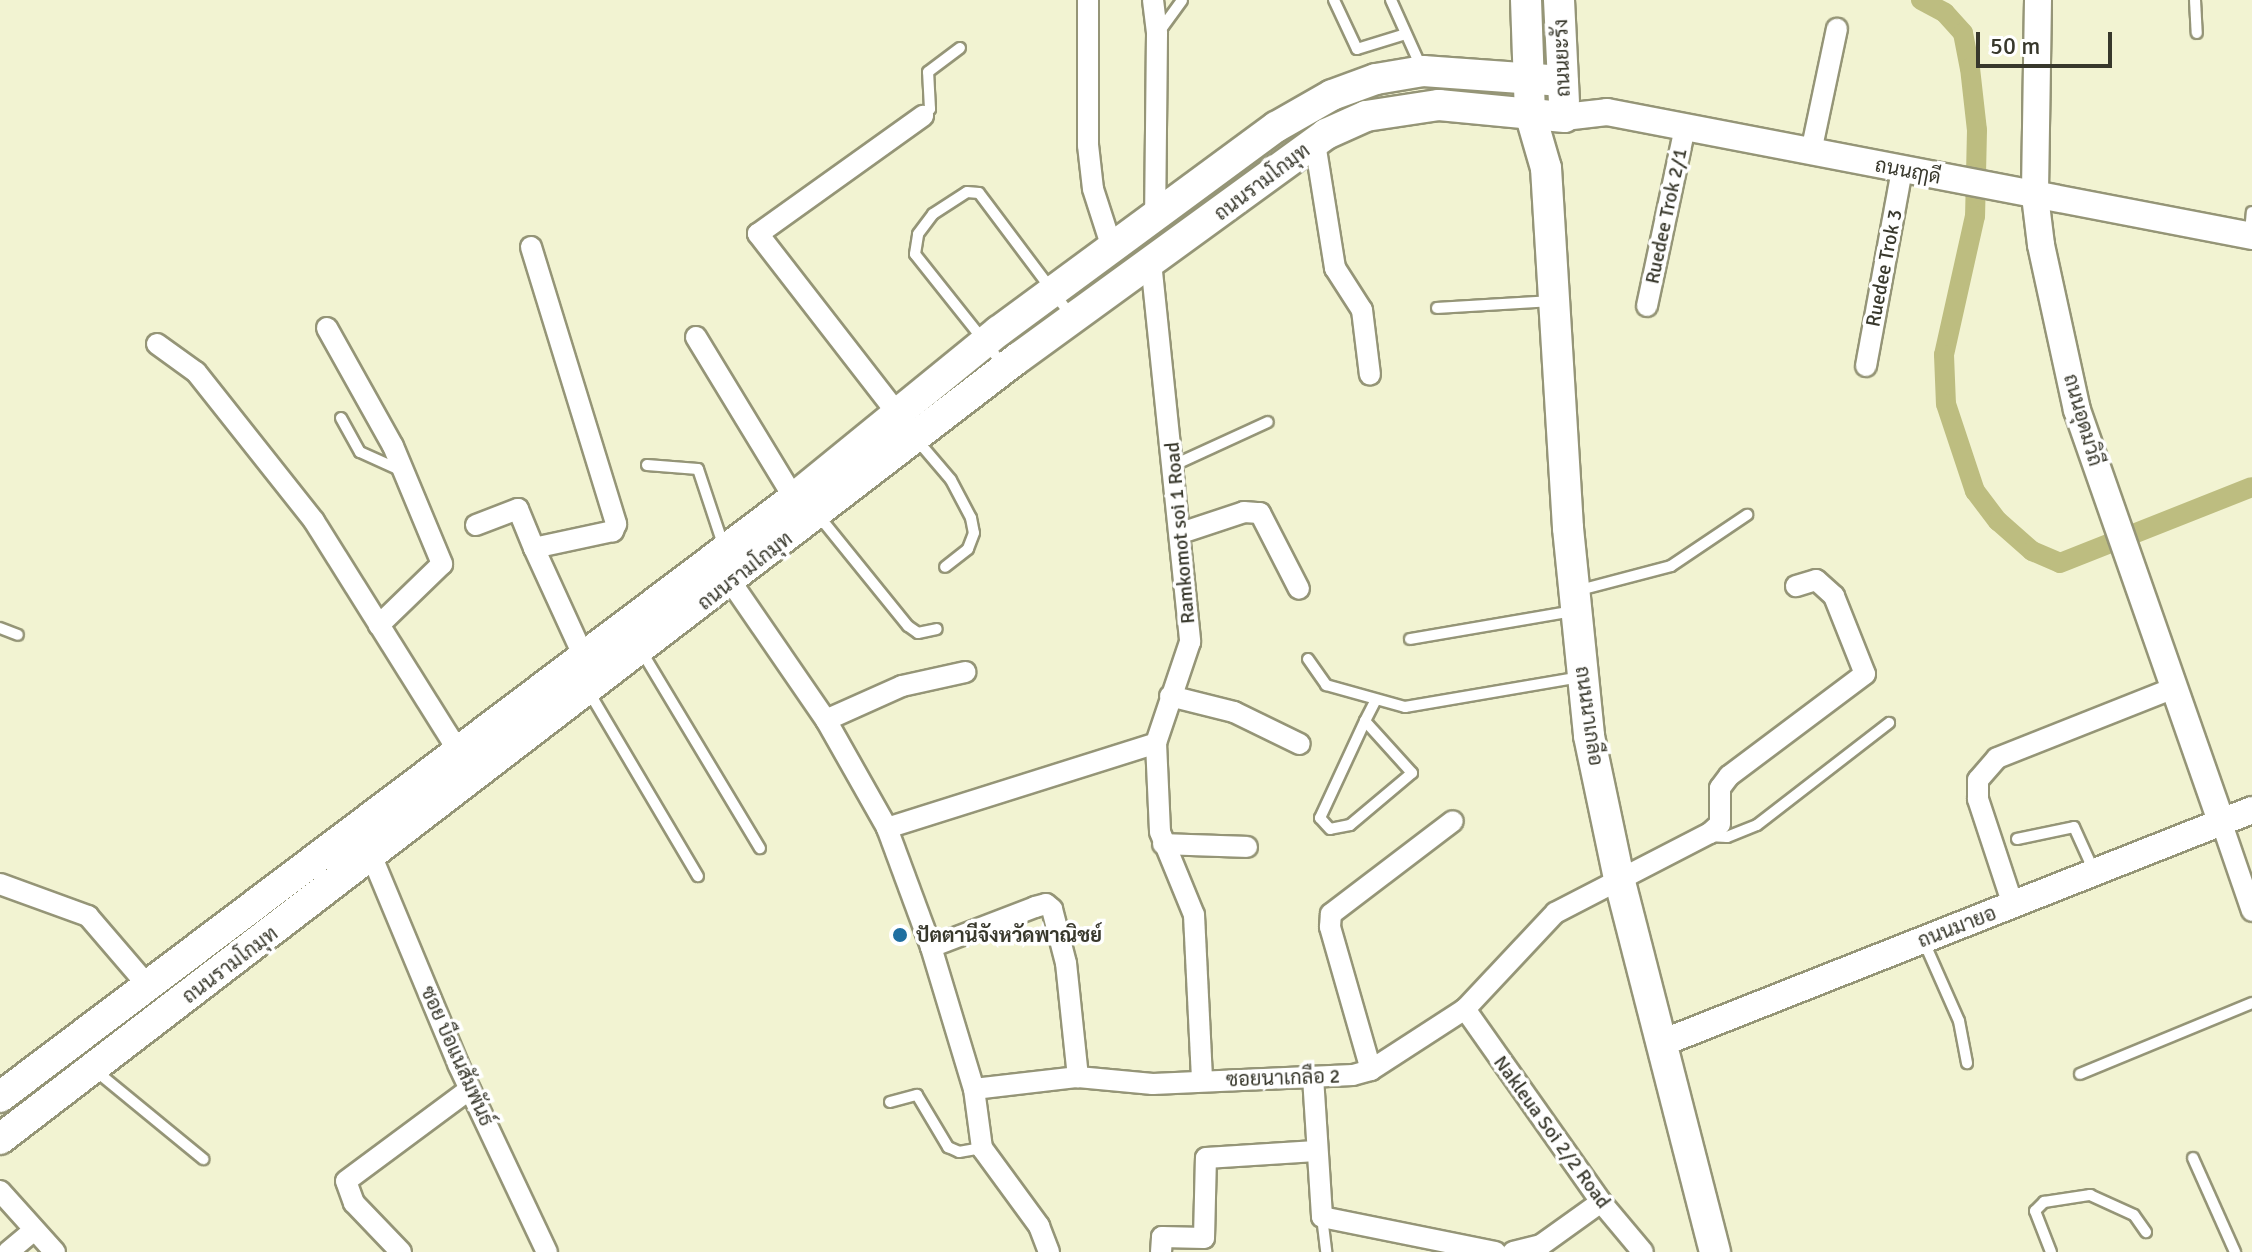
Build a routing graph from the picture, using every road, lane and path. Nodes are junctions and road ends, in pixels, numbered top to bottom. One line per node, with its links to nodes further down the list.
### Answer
1 (1088, 0): 30 (street)
2 (1153, 0): 12 (street)
3 (1182, 0): 12 (lane)
4 (1334, 0): 13 (lane)
5 (1391, 0): 13 (lane)
6 (1526, 0): 16 (main road, ถนนยะรัง)
7 (1559, 0): 17 (main road, ถนนยะรัง)
8 (2038, 0): 26 (street, ถนนอุดมวิถี)
9 (2195, 0): 11 (lane)
10 (1837, 29): 23 (street)
11 (2197, 33)
12 (1157, 34): 27 (street)
13 (1406, 34): 15 (lane)
14 (960, 48): 19 (lane)
15 (1423, 71): 16 (main road, ถนนรามโกมุท); 27 (main road, ถนนรามโกมุท)
16 (1530, 78): 17 (main road, ถนนรามโกมุท); 18 (main road, ถนนยะรัง)
17 (1563, 81): 20 (main road, ถนนยะรัง)
18 (1530, 113): 20 (main road, ถนนรามโกมุท); 22 (main road, ถนนรามโกมุท); 24 (main road, ถนนนาเกลือ)
19 (923, 116): 44 (street)
20 (1564, 117): 21 (street, ถนนฤๅดี); 24 (main road, ถนนนาเกลือ)
21 (1685, 127): 23 (street, ถนนฤๅดี); 34 (street, Ruedee Trok 2/1)
22 (1315, 143): 31 (main road, ถนนรามโกมุท); 43 (street)
23 (1811, 152): 25 (street, ถนนฤๅดี)
24 (1546, 168): 33 (main road, ถนนนาเกลือ)
25 (1902, 170): 26 (street, ถนนฤๅดี); 41 (street, Ruedee Trok 3)
26 (2035, 196): 28 (street, ถนนฤๅดี); 72 (street, ถนนอุดมวิถี)
27 (1155, 220): 30 (main road, ถนนรามโกมุท)
28 (2251, 227)
29 (531, 247): 55 (street)
30 (1113, 251): 32 (main road, ถนนรามโกมุท)
31 (1151, 262): 36 (main road, ถนนรามโกมุท); 49 (street, Ramkomot soi 1 Road)
32 (1053, 292): 36 (lane); 39 (main road, ถนนรามโกมุท); 39 (lane)
33 (1554, 301): 35 (lane); 61 (main road, ถนนนาเกลือ)
34 (1647, 306)
35 (1437, 308)
36 (1073, 319): 42 (main road, ถนนรามโกมุท)
37 (327, 328): 50 (street)
38 (696, 337): 51 (street)
39 (985, 342): 42 (lane); 44 (main road, ถนนรามโกมุท)
40 (157, 344): 62 (street)
41 (1866, 366)
42 (1005, 368): 47 (main road, ถนนรามโกมุท)
43 (1370, 375)
44 (897, 413): 51 (main road, ถนนรามโกมุท)
45 (341, 418): 50 (lane)
46 (1268, 422): 49 (lane)
47 (915, 438): 51 (main road, ถนนรามโกมุท); 57 (lane)
48 (647, 465): 56 (lane)
49 (1174, 465): 54 (street, Ramkomot soi 1 Road)
50 (404, 471): 62 (street)
51 (806, 506): 56 (main road, ถนนรามโกมุท); 58 (main road, ถนนรามโกมุท); 64 (lane)
52 (1747, 515): 61 (lane)
53 (476, 525): 55 (street)
54 (1181, 533): 60 (street); 74 (street, Ramkomot soi 1 Road)
55 (534, 548): 68 (street)
56 (725, 549): 68 (main road, ถนนรามโกมุท)
57 (945, 567)
58 (731, 582): 67 (main road, ถนนรามโกมุท); 76 (street)
59 (1796, 586): 86 (street)
60 (1299, 589)
61 (1575, 601): 66 (lane); 71 (main road, ถนนนาเกลือ)
62 (379, 625): 81 (street)
63 (0, 628): 65 (lane)
64 (937, 629)
65 (18, 635)
66 (1410, 639)
67 (642, 652): 73 (main road, ถนนรามโกมุท); 90 (lane)
68 (584, 657): 81 (main road, ถนนรามโกมุท)
69 (1308, 659): 75 (lane)
70 (965, 672): 76 (street)
71 (1583, 677): 75 (lane); 94 (main road, ถนนนาเกลือ)
72 (2174, 688): 84 (street, ถนนอุดมวิถี); 96 (street)
73 (589, 692): 91 (main road, ถนนรามโกมุท); 93 (lane)
74 (1170, 696): 79 (street, Ramkomot soi 1 Road); 80 (street)
75 (1375, 701): 77 (lane)
76 (826, 720): 85 (street)
77 (1365, 721): 77 (lane)
78 (1889, 723): 86 (lane)
79 (1156, 743): 85 (street); 88 (street, Ramkomot soi 1 Road)
80 (1300, 744)
81 (459, 752): 100 (main road, ถนนรามโกมุท)
82 (2252, 810): 84 (street, ถนนมายอ)
83 (1453, 821): 106 (street)
84 (2221, 821): 92 (street, ถนนมายอ); 97 (street)
85 (887, 828): 99 (street)
86 (1706, 835): 94 (street, ซอยนาเกลือ 2)
87 (2017, 839): 92 (lane)
88 (1163, 844): 89 (street); 111 (street, Ramkomot soi 1 Road)
89 (1247, 847)
90 (760, 848)
91 (372, 857): 108 (main road, ถนนรามโกมุท); 112 (street, ซอย บือแนสัมพันธ์)
92 (2094, 872): 96 (street, ถนนมายอ)
93 (698, 876)
94 (1619, 878): 102 (street, ซอยนาเกลือ 2); 103 (main road, ถนนนาเกลือ)
95 (0, 884): 100 (street)
96 (2013, 905): 98 (street, ถนนมายอ)
97 (2252, 911)
98 (1923, 941): 103 (street, ถนนมายอ); 105 (lane)
99 (931, 947): 109 (street); 113 (street)
100 (148, 986): 104 (main road, ถนนรามโกมุท)
101 (2252, 1003): 107 (lane)
102 (1465, 1009): 106 (street, ซอยนาเกลือ 2); 122 (street, Nakleua Soi 2/2 Road)
103 (1662, 1043): 136 (main road, ถนนนาเกลือ)
104 (46, 1062): 108 (main road); 114 (main road, ถนนรามโกมุท)
105 (1967, 1063)
106 (1371, 1070): 110 (street, ซอยนาเกลือ 2)
107 (2080, 1074)
108 (82, 1077): 116 (main road, ถนนรามโกมุท); 120 (lane)
109 (1078, 1077): 111 (street, ซอยนาเกลือ 2); 113 (street, ซอยนาเกลือ 2)
110 (1313, 1077): 111 (street, ซอยนาเกลือ 2); 118 (street)
111 (1202, 1081)
112 (470, 1089): 128 (street); 129 (street, ซอย บือแนสัมพันธ์)
113 (974, 1089): 117 (street)
114 (0, 1097)
115 (890, 1102): 117 (lane)
116 (0, 1139)
117 (982, 1148): 130 (street)
118 (1316, 1151): 123 (street); 131 (street)
119 (2193, 1158): 138 (lane)
120 (203, 1159)
121 (0, 1191): 124 (street)
122 (1601, 1202): 134 (street); 135 (street, Nakleua Soi 2/2 Road)
123 (1322, 1217): 132 (lane); 133 (street)
124 (34, 1230): 126 (street); 127 (street)
125 (2146, 1232): 137 (lane)
126 (8, 1252)
127 (55, 1252)
128 (401, 1252)
129 (547, 1252)
130 (1049, 1252)
131 (1161, 1252)
132 (1326, 1252)
133 (1496, 1252)
134 (1513, 1252)
135 (1643, 1252)
136 (1715, 1252)
137 (2051, 1252)
138 (2235, 1252)

